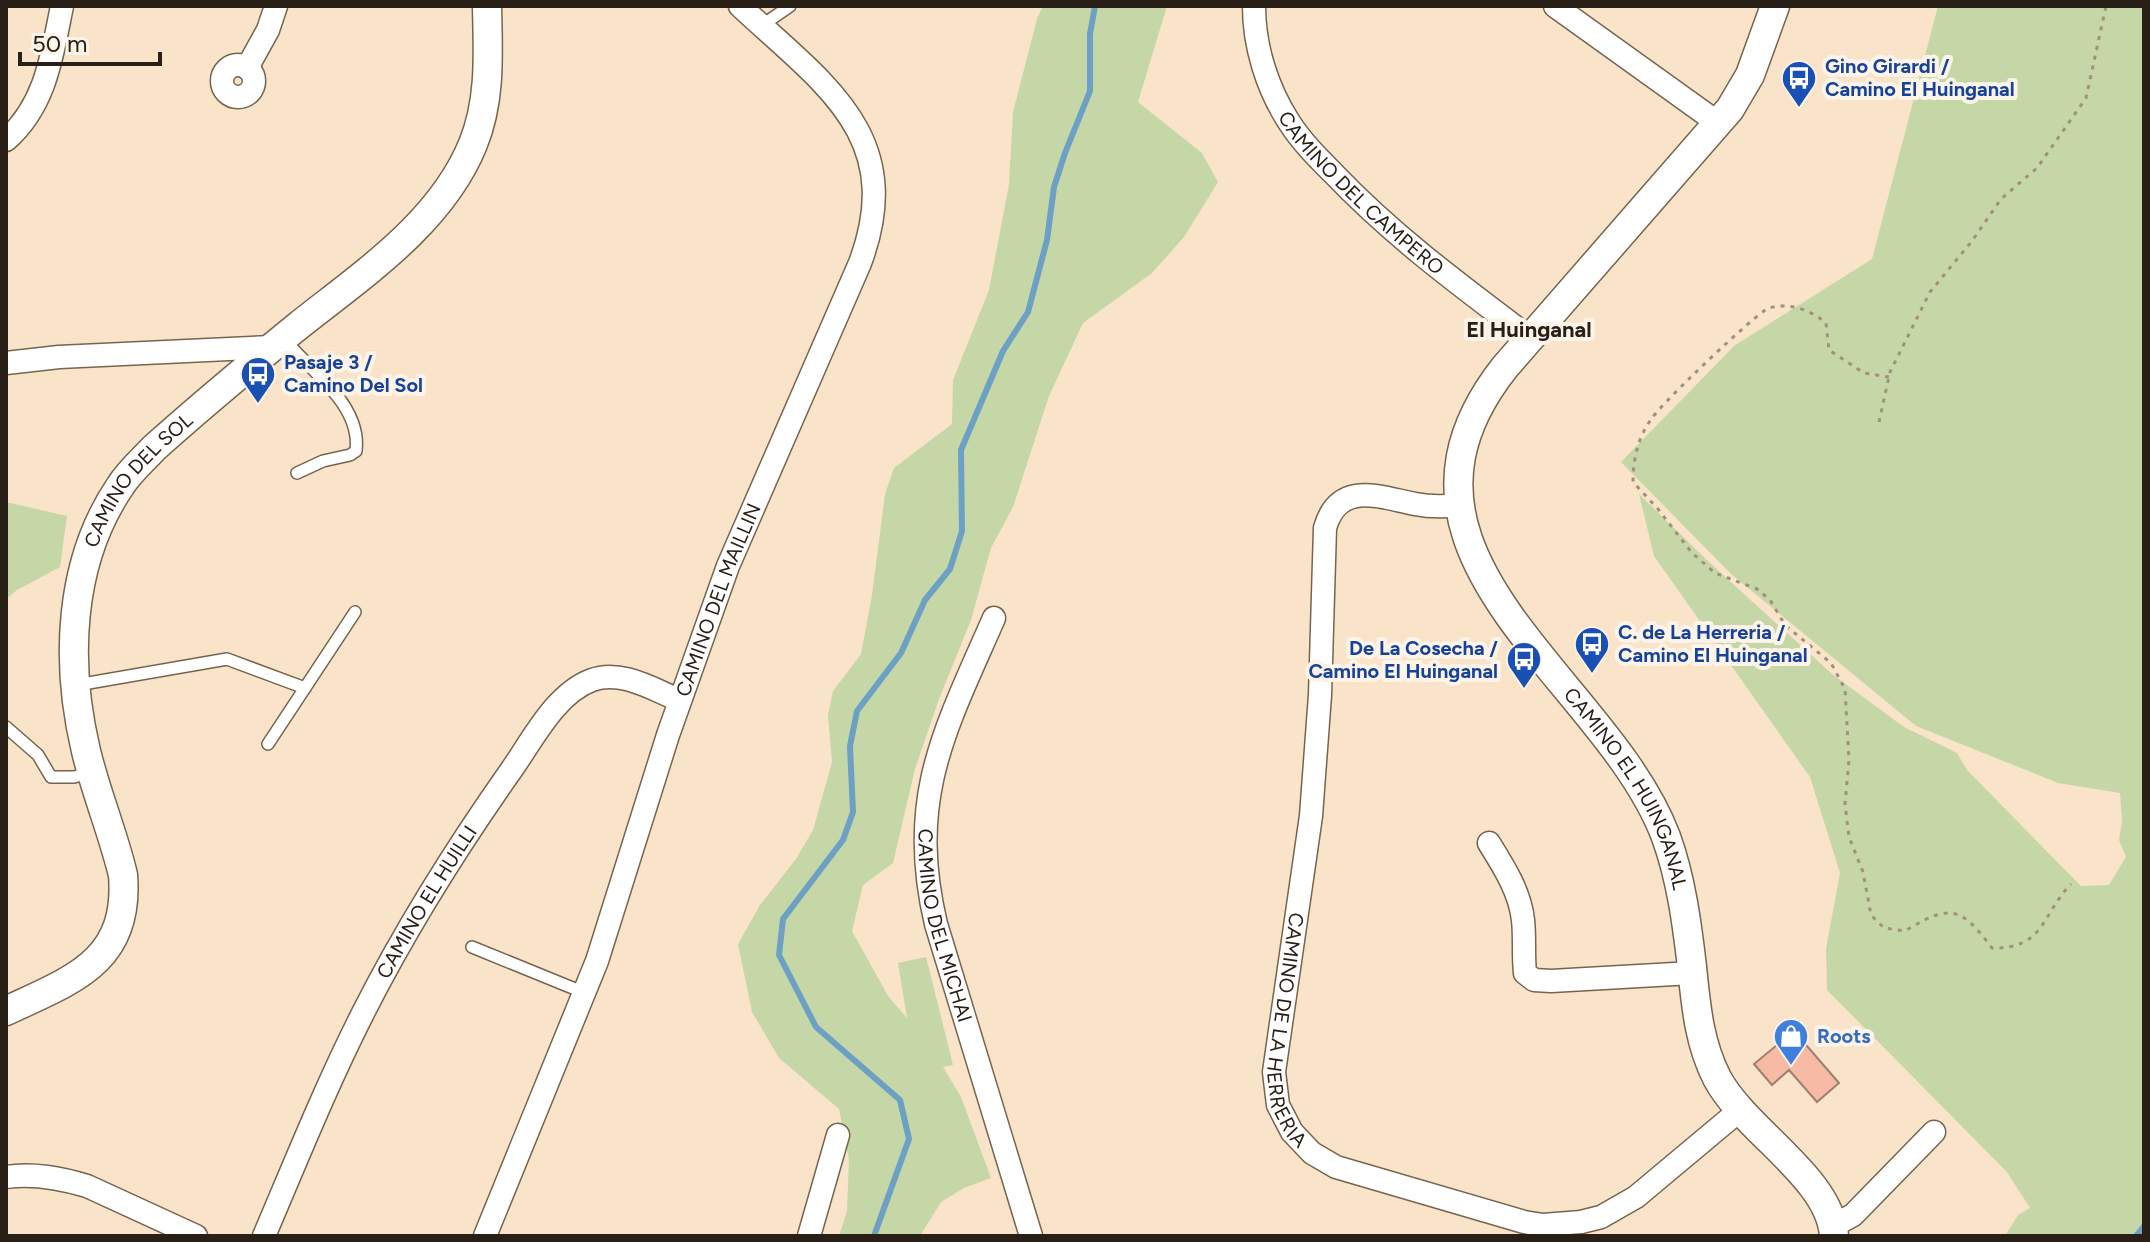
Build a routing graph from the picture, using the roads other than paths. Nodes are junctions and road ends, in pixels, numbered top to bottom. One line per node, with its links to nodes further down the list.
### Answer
1 (62, 6): 12 (street)
2 (276, 6): 10 (street)
3 (487, 6): 14 (street, CAMINO DEL SOL)
4 (740, 6): 9 (street, CAMINO DEL MAILLIN)
5 (790, 6): 9 (lane)
6 (1254, 6): 13 (street, CAMINO DEL CAMPERO)
7 (1555, 6): 11 (street)
8 (1775, 6): 11 (street, CAMINO EL HUINGANAL)
9 (761, 26): 22 (street, CAMINO DEL MAILLIN)
10 (247, 68)
11 (1718, 123): 13 (street, CAMINO EL HUINGANAL)
12 (8, 136)
13 (1530, 338): 17 (street, CAMINO EL HUINGANAL)
14 (278, 343): 15 (street); 16 (lane); 20 (street, CAMINO DEL SOL)
15 (6, 363)
16 (297, 473)
17 (1459, 505): 28 (street, CAMINO EL HUINGANAL); 31 (street, CAMINO DE LA HERRERIA)
18 (355, 612): 21 (lane)
19 (994, 618): 40 (street, CAMINO DEL MICHAI)
20 (75, 686): 21 (lane); 25 (street, CAMINO DEL SOL)
21 (305, 688): 24 (lane)
22 (679, 700): 29 (street, CAMINO DEL MAILLIN); 37 (street, CAMINO EL HUILLI)
23 (6, 727): 25 (lane)
24 (268, 744)
25 (92, 772): 30 (street, CAMINO DEL SOL)
26 (1489, 843): 28 (street)
27 (472, 947): 29 (lane)
28 (1692, 973): 31 (street, CAMINO EL HUINGANAL)
29 (585, 993): 38 (street, CAMINO DEL MAILLIN)
30 (6, 1011)
31 (1740, 1110): 35 (street, CAMINO EL HUINGANAL)
32 (1934, 1132): 35 (street)
33 (838, 1135): 39 (street)
34 (6, 1177): 36 (street)
35 (1833, 1231)
36 (196, 1236)
37 (264, 1236)
38 (485, 1236)
39 (809, 1236)
40 (1031, 1236)

